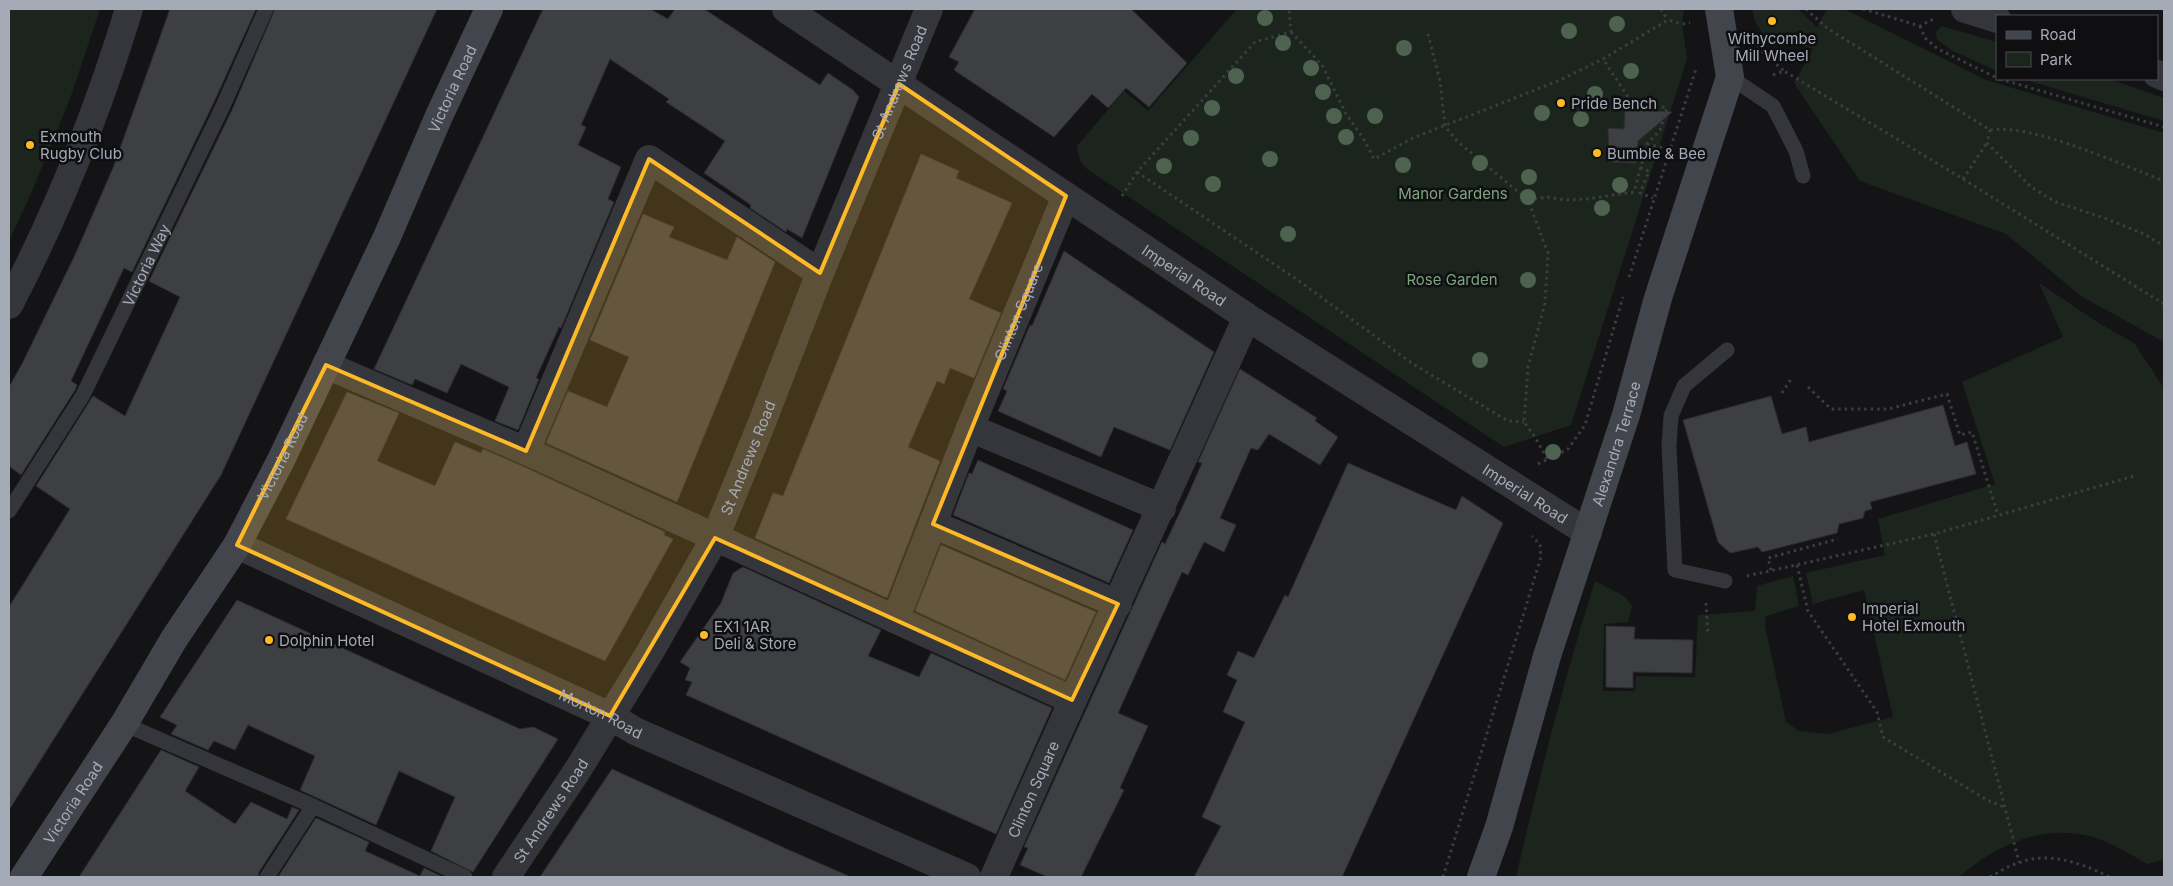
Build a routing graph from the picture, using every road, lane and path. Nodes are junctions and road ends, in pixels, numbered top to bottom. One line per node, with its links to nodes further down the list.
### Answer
1 (129, 9): 45 (street)
2 (266, 9): 59 (lane, Victoria Way)
3 (489, 9): 48 (street, Victoria Road)
4 (786, 9): 24 (street, Imperial Road)
5 (929, 9): 24 (street, St Andrews Road)
6 (1289, 9): 15 (path)
7 (1661, 9): 13 (path)
8 (1806, 9): 27 (path)
9 (1863, 9): 14 (path)
10 (1720, 14): 13 (path); 21 (street, Alexandra Terrace)
11 (1953, 14): 12 (street); 14 (path)
12 (1996, 19)
13 (1668, 20): 18 (path)
14 (1920, 26): 22 (path)
15 (1291, 32): 25 (path); 32 (path)
16 (1428, 34): 25 (path)
17 (1754, 38): 20 (path)
18 (1603, 59): 25 (path); 29 (path)
19 (1698, 62): 30 (path)
20 (1784, 72): 21 (path); 34 (path)
21 (1730, 77): 33 (lane); 63 (street, Alexandra Terrace)
22 (1996, 77)
23 (2005, 80): 26 (path)
24 (899, 84): 36 (street, Imperial Road); 41 (street, St Andrews Road)
25 (1445, 126): 38 (path)
26 (2164, 127)
27 (1990, 130): 28 (path); 35 (path)
28 (1986, 143): 34 (path); 40 (path)
29 (1647, 144): 30 (path); 31 (path)
30 (1669, 149): 37 (path)
31 (1640, 168): 37 (path); 38 (path)
32 (1137, 172): 39 (path); 52 (path)
33 (1803, 176)
34 (1963, 179): 44 (path)
35 (2164, 181)
36 (1066, 196): 39 (street, Imperial Road); 53 (street, Clinton Square)
37 (1653, 198): 42 (path)
38 (1528, 200): 52 (path)
39 (1109, 224): 46 (street, Imperial Road)
40 (2164, 246)
41 (820, 273): 54 (street); 65 (street, St Andrews Road)
42 (1627, 283)
43 (1624, 292): 55 (path)
44 (2164, 304)
45 (9, 305)
46 (1247, 317): 57 (street, Imperial Road); 58 (street, Clinton Square)
47 (1727, 350): 70 (lane)
48 (326, 365): 54 (street); 67 (street, Victoria Road)
49 (1791, 379): 51 (path)
50 (1808, 387): 60 (path)
51 (1782, 393)
52 (1524, 422): 55 (path)
53 (970, 428): 58 (street); 61 (street, Clinton Square)
54 (526, 451): 65 (street)
55 (1548, 460): 57 (path)
56 (2134, 476): 60 (path)
57 (1522, 491): 63 (street, Imperial Road)
58 (1162, 508): 71 (street, Clinton Square)
59 (9, 511)
60 (1998, 515): 64 (path)
61 (933, 524): 71 (street); 73 (street, Clinton Square)
62 (1526, 531): 87 (path)
63 (1588, 534): 88 (street, Alexandra Terrace)
64 (1934, 534): 68 (path); 79 (path)
65 (715, 538): 73 (street); 76 (street, St Andrews Road)
66 (1838, 539): 69 (path)
67 (237, 545): 76 (street, Morton Road); 77 (street, Victoria Road)
68 (1796, 564): 69 (path); 79 (path)
69 (1771, 570): 70 (path)
70 (1725, 580)
71 (1118, 604): 75 (street, Clinton Square)
72 (1707, 615): 74 (path)
73 (896, 618): 75 (street)
74 (1708, 635)
75 (1072, 700): 86 (street, Clinton Square)
76 (610, 716): 84 (street, St Andrews Road); 85 (street, Morton Road)
77 (124, 724): 78 (lane); 81 (street, Victoria Road)
78 (314, 806): 82 (lane); 83 (lane)
79 (2006, 808): 80 (path)
80 (2019, 862): 89 (path); 90 (path)
81 (24, 877)
82 (267, 877)
83 (466, 877)
84 (506, 877)
85 (967, 877)
86 (994, 877)
87 (1443, 877)
88 (1481, 877)
89 (1990, 877)
90 (2109, 877)

